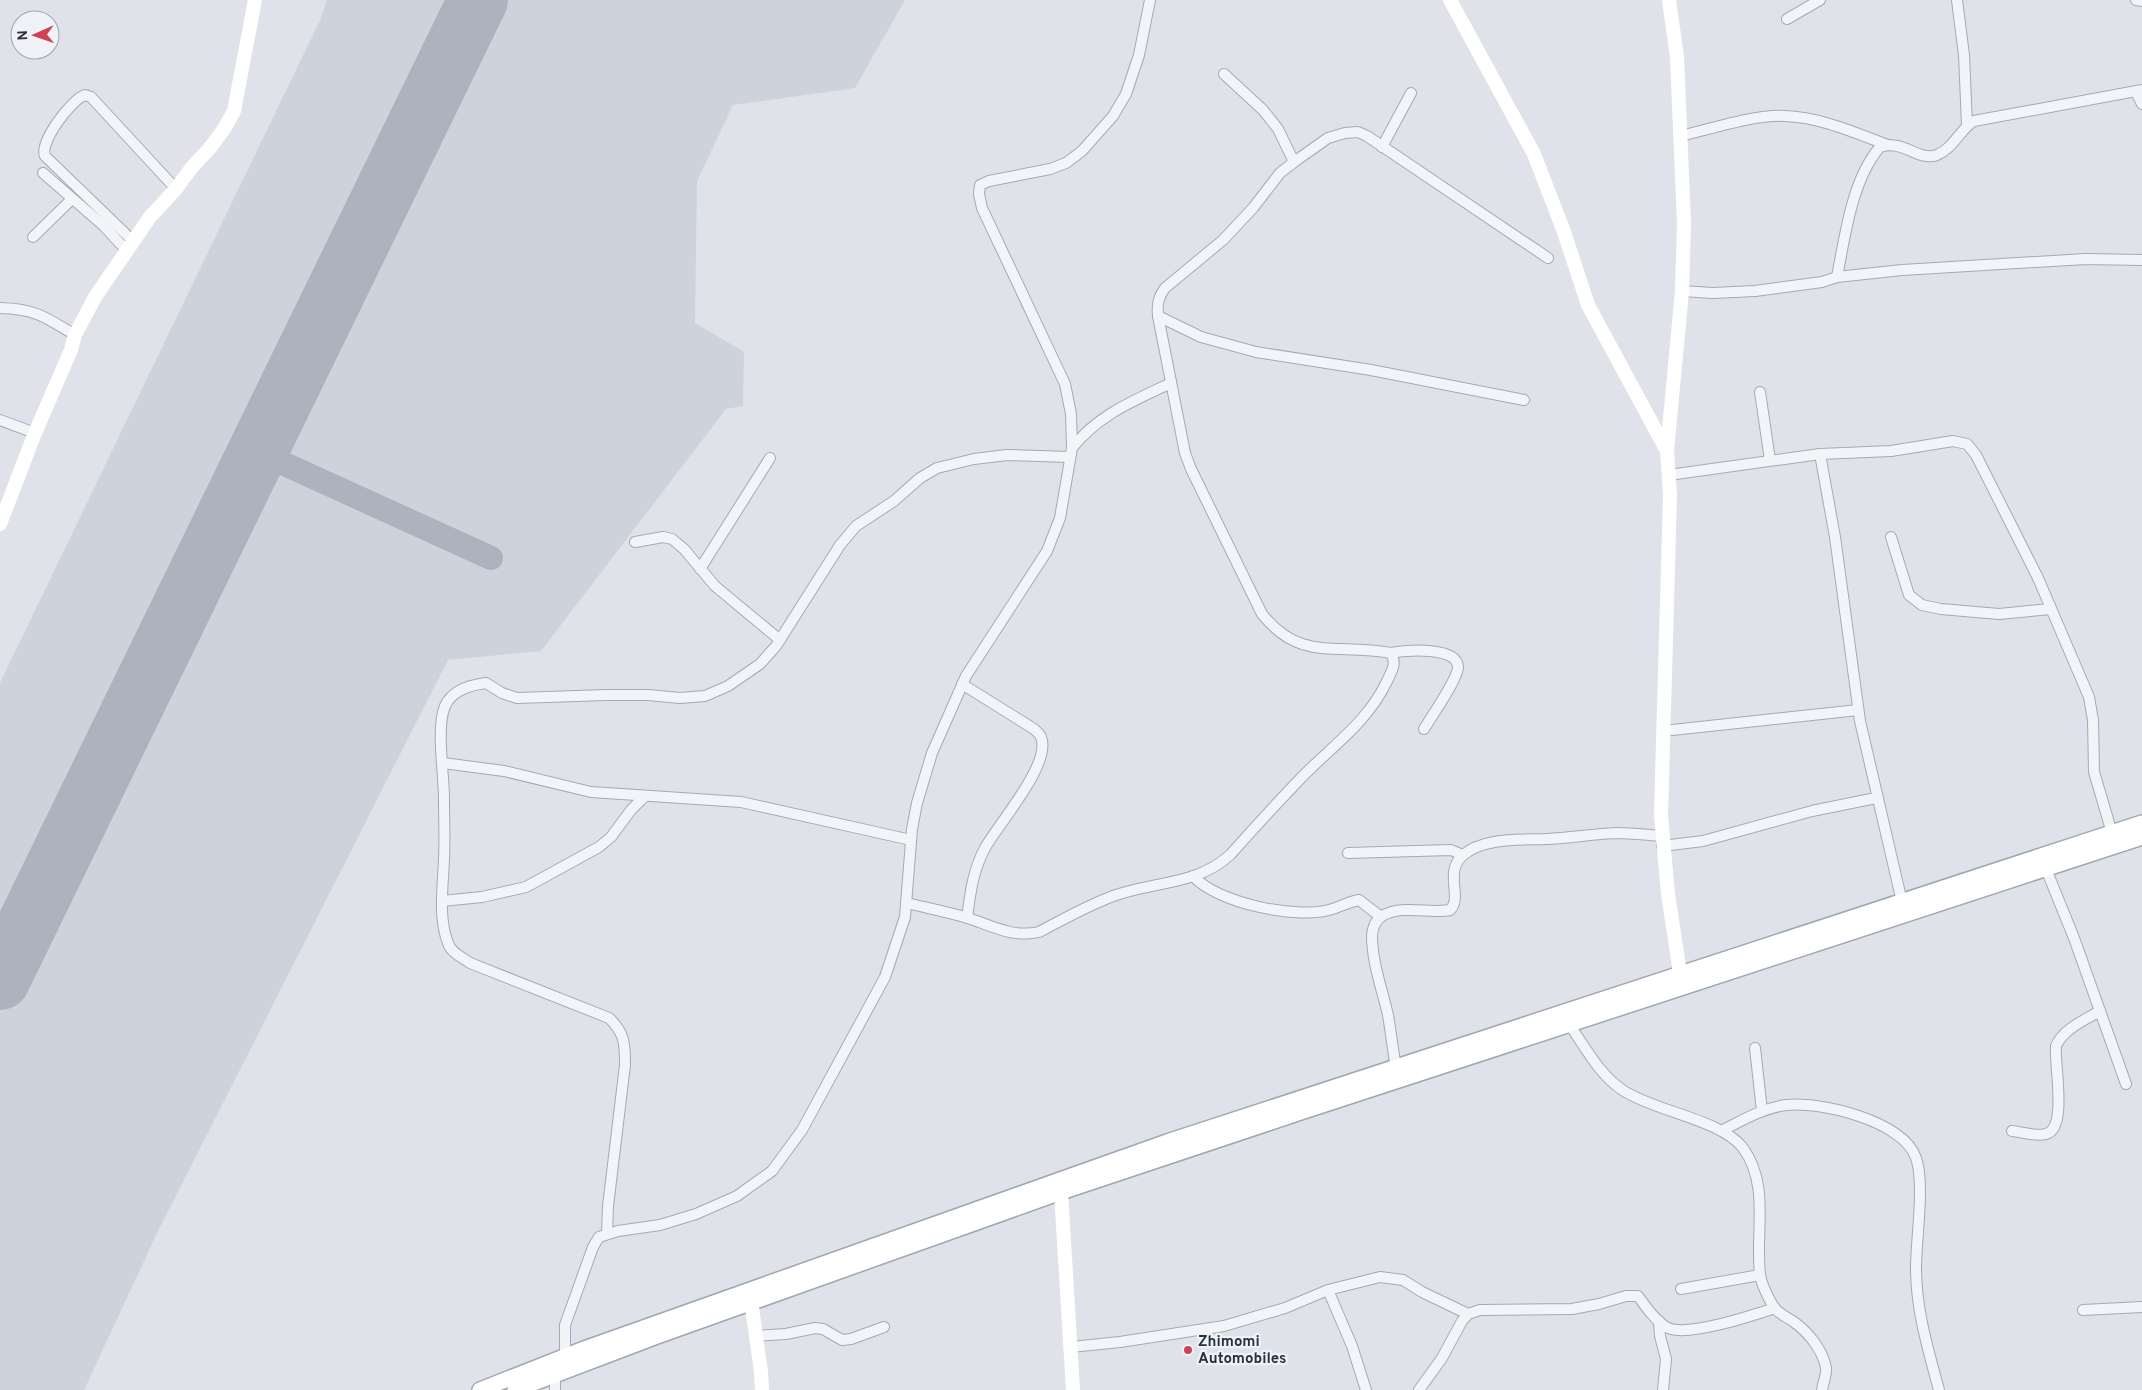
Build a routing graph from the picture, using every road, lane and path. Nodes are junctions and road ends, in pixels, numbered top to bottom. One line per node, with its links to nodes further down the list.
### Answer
1 (255, 0): 20 (street)
2 (1150, 0): 37 (street)
3 (1450, 0): 36 (street)
4 (1669, 0): 15 (street)
5 (1820, 0): 9 (street)
6 (1957, 0): 14 (street)
7 (2136, 0): 8 (street)
8 (2142, 1)
9 (1787, 19)
10 (1224, 74): 18 (street)
11 (2139, 91): 13 (street); 14 (street)
12 (1412, 93): 17 (street)
13 (2142, 104)
14 (1967, 125): 16 (street)
15 (1680, 136): 16 (street); 27 (street)
16 (1888, 145): 26 (street)
17 (1382, 148): 18 (street); 24 (street)
18 (1294, 162): 29 (street)
19 (43, 173): 21 (street)
20 (176, 189): 23 (street); 23 (street)
21 (72, 199): 22 (street); 23 (street)
22 (33, 237)
23 (130, 246): 30 (street)
24 (1548, 258)
25 (2142, 260): 26 (street)
26 (1837, 277): 27 (street)
27 (1682, 291): 36 (street)
28 (0, 308): 30 (street)
29 (1158, 316): 31 (street); 33 (street)
30 (75, 335): 35 (street)
31 (1171, 383): 37 (street); 48 (street)
32 (1760, 392): 40 (street)
33 (1524, 400)
34 (0, 420): 35 (street)
35 (35, 433): 42 (street)
36 (1667, 451): 41 (street)
37 (1071, 453): 47 (street); 49 (street)
38 (1820, 454): 40 (street); 46 (street); 50 (street)
39 (770, 458): 45 (street)
40 (1770, 460): 41 (street)
41 (1670, 476): 52 (street)
42 (0, 524)
43 (1891, 537): 46 (street)
44 (635, 542): 45 (street)
45 (700, 569): 47 (street)
46 (2051, 609): 57 (street)
47 (780, 640): 53 (street)
48 (1391, 653): 51 (street); 64 (street)
49 (962, 684): 59 (street); 69 (street)
50 (1858, 710): 52 (street); 55 (street)
51 (1424, 728)
52 (1663, 731): 60 (street)
53 (443, 764): 54 (street); 65 (street)
54 (644, 796): 59 (street); 65 (street)
55 (1876, 798): 60 (street); 66 (street)
56 (2142, 823): 57 (main road)
57 (2112, 833): 66 (main road)
58 (2142, 837): 63 (main road)
59 (911, 840): 67 (street)
60 (1662, 841): 62 (street); 70 (street)
61 (1348, 853): 62 (street)
62 (1463, 855): 68 (street)
63 (2046, 869): 71 (street); 72 (main road)
64 (1193, 876): 68 (street); 69 (street)
65 (442, 902): 80 (street)
66 (1902, 902): 70 (main road)
67 (907, 903): 69 (street); 80 (street)
68 (1381, 917): 74 (street)
69 (967, 918)
70 (1680, 973): 74 (main road)
71 (2100, 1011): 75 (street); 78 (street)
72 (1569, 1024): 77 (street); 79 (main road)
73 (1755, 1048): 76 (street)
74 (1396, 1068): 84 (main road)
75 (2126, 1084)
76 (1762, 1111): 77 (street); 104 (street)
77 (1723, 1130): 81 (street)
78 (2012, 1131)
79 (1061, 1192): 84 (main road); 92 (street)
80 (607, 1234): 93 (street)
81 (1760, 1275): 82 (street); 85 (street)
82 (1681, 1289)
83 (1328, 1290): 88 (street); 92 (street); 100 (street)
84 (751, 1296): 91 (street); 93 (main road); 94 (main road)
85 (1775, 1308): 89 (street); 103 (street)
86 (2142, 1308): 87 (street)
87 (2083, 1310)
88 (1468, 1314): 89 (street); 101 (street)
89 (1660, 1321): 102 (street)
90 (884, 1327): 91 (street)
91 (756, 1336): 98 (street)
92 (1071, 1347): 99 (street)
93 (565, 1357): 95 (main road)
94 (556, 1374): 96 (main road); 97 (street)
95 (480, 1390)
96 (516, 1390)
97 (556, 1390)
98 (762, 1390)
99 (1073, 1390)
100 (1366, 1390)
101 (1419, 1390)
102 (1663, 1390)
103 (1822, 1390)
104 (1938, 1390)

